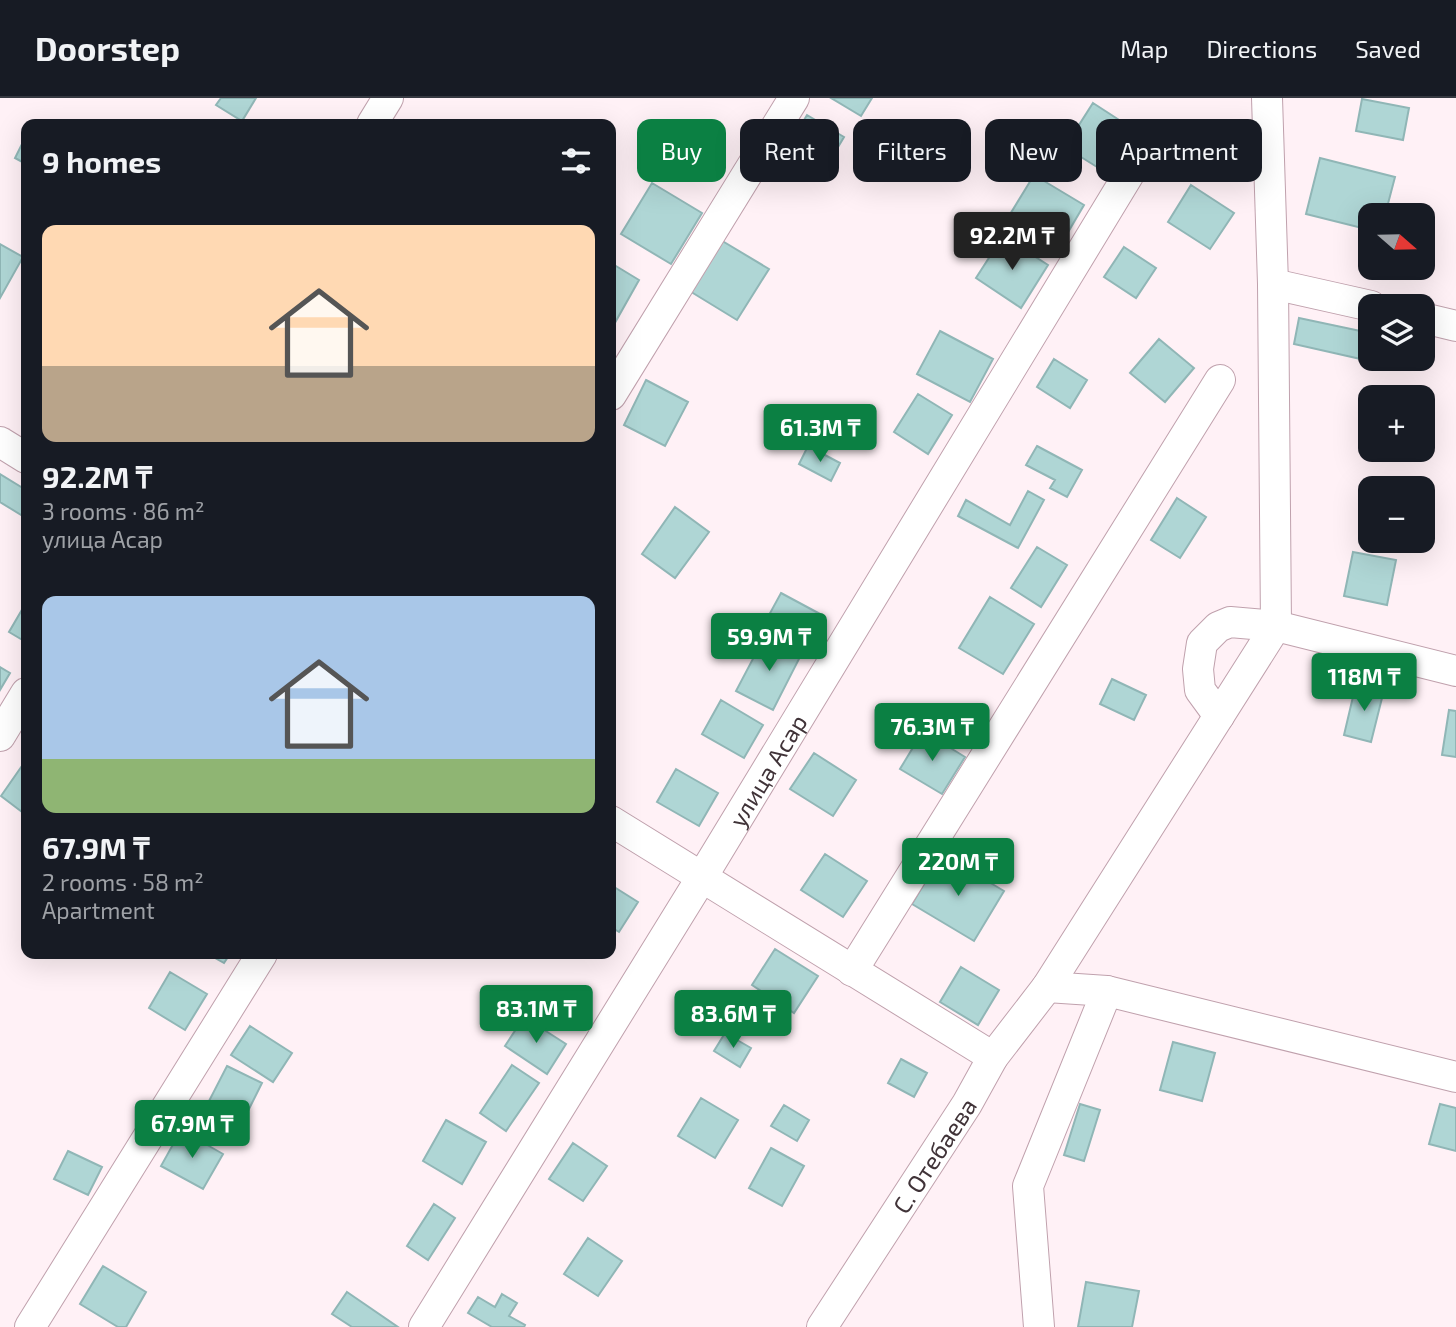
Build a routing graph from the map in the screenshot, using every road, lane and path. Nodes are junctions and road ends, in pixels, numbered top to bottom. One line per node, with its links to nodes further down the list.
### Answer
1 (388, 98): 4 (street)
2 (794, 98): 11 (street)
3 (1268, 98): 6 (street)
4 (375, 119)
5 (1124, 182): 20 (street, улица Асар)
6 (1273, 284): 7 (street); 14 (street)
7 (1358, 303)
8 (1435, 321): 9 (street)
9 (1456, 326)
10 (1220, 380): 22 (street)
11 (616, 387)
12 (0, 442): 13 (street)
13 (21, 455)
14 (1276, 626): 15 (street); 17 (street, С. Отебаева); 17 (street)
15 (1456, 671)
16 (21, 701): 18 (street)
17 (1219, 716): 23 (street, С. Отебаева)
18 (0, 736)
19 (616, 824): 20 (street)
20 (702, 877): 22 (street); 28 (street, улица Асар)
21 (259, 959): 27 (street)
22 (852, 971): 25 (street)
23 (1047, 986): 24 (street); 25 (street, С. Отебаева)
24 (1108, 991): 26 (street); 30 (street)
25 (993, 1058): 29 (street, С. Отебаева)
26 (1456, 1077)
27 (30, 1327)
28 (424, 1327)
29 (822, 1327)
30 (1040, 1327)

